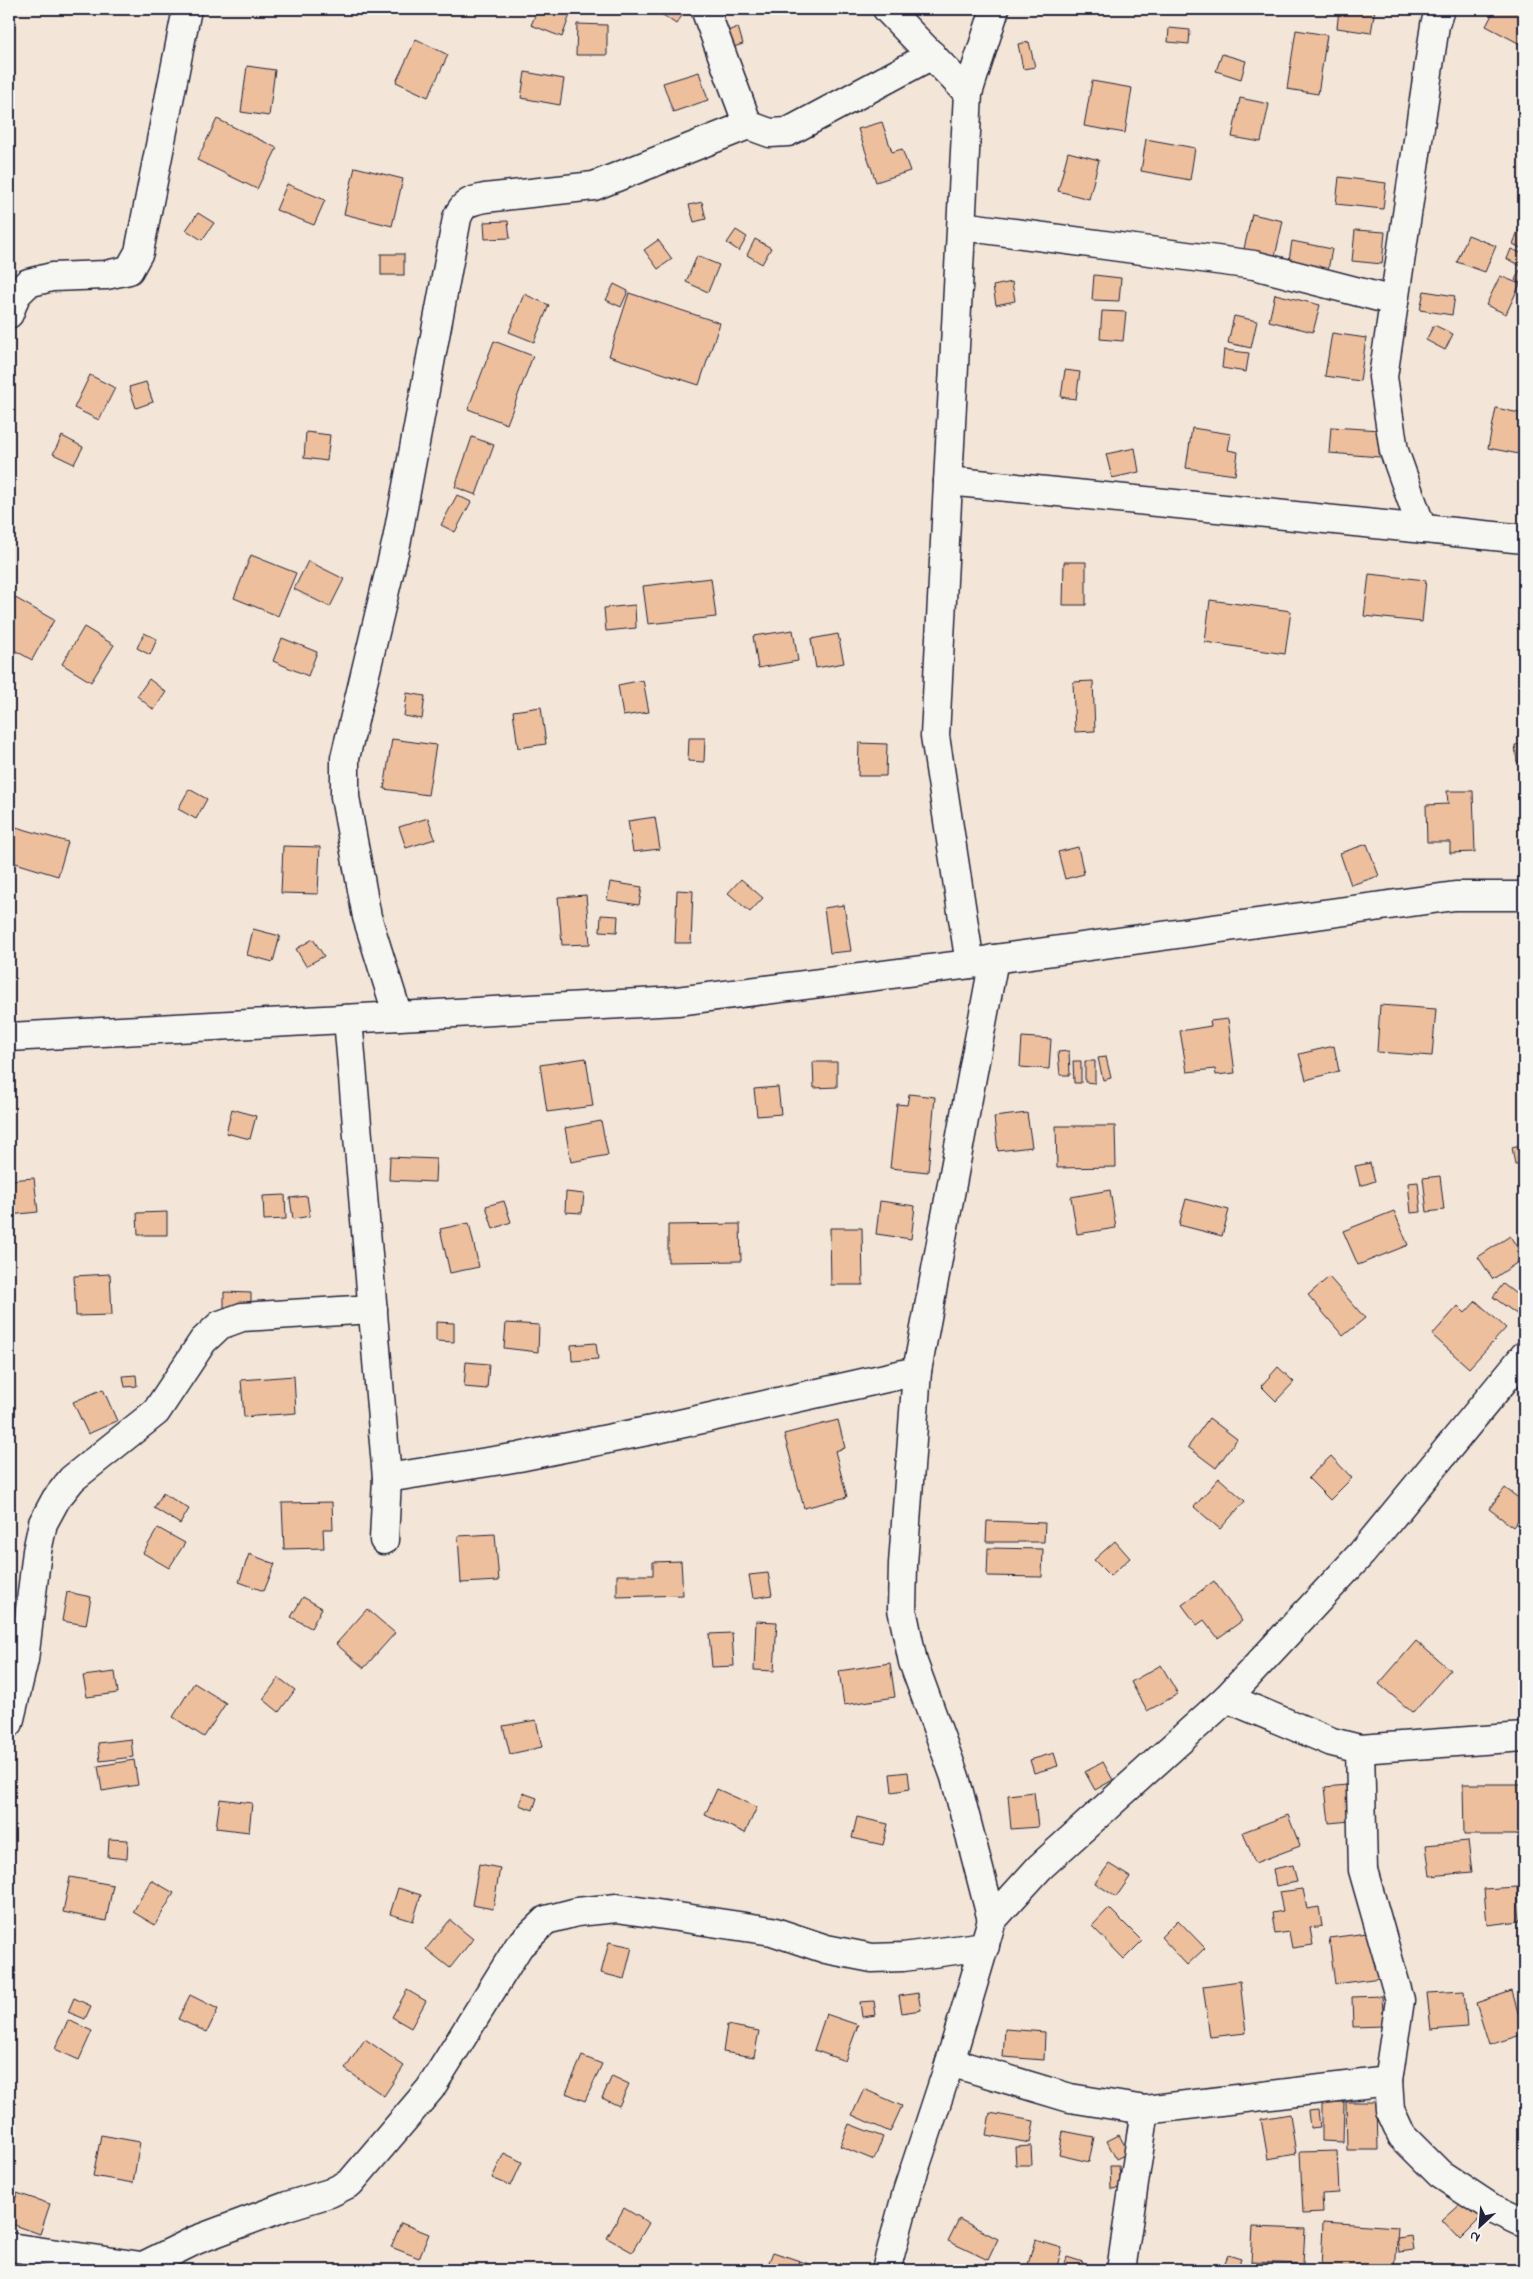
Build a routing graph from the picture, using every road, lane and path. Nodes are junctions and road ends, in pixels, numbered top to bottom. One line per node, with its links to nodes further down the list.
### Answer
1 (187, 9): 11 (street)
2 (705, 9): 8 (street)
3 (887, 9): 6 (street)
4 (995, 9): 7 (street)
5 (1440, 9): 10 (street)
6 (932, 55): 7 (street); 8 (street)
7 (968, 93): 9 (street)
8 (748, 125): 17 (street)
9 (962, 226): 10 (street); 12 (street)
10 (1394, 301): 13 (street)
11 (9, 314)
12 (948, 481): 13 (street); 16 (street)
13 (1422, 529): 14 (street)
14 (1524, 539)
15 (1524, 896): 16 (street)
16 (982, 961): 17 (street); 22 (street)
17 (398, 1016): 18 (street)
18 (348, 1018): 19 (street); 20 (street)
19 (9, 1037)
20 (373, 1309): 23 (street); 26 (street)
21 (1524, 1356): 25 (street)
22 (917, 1371): 23 (street); 29 (street)
23 (387, 1478): 24 (street)
24 (384, 1540)
25 (1227, 1698): 28 (street); 29 (street)
26 (9, 1723)
27 (1524, 1737): 28 (street)
28 (1360, 1749): 32 (street)
29 (992, 1920): 30 (street)
30 (985, 1946): 31 (street); 36 (street)
31 (950, 2062): 33 (street); 37 (street)
32 (1388, 2081): 33 (street); 34 (street)
33 (1145, 2110): 38 (street)
34 (1524, 2224)
35 (9, 2247): 36 (street)
36 (138, 2268)
37 (886, 2270)
38 (1121, 2270)

